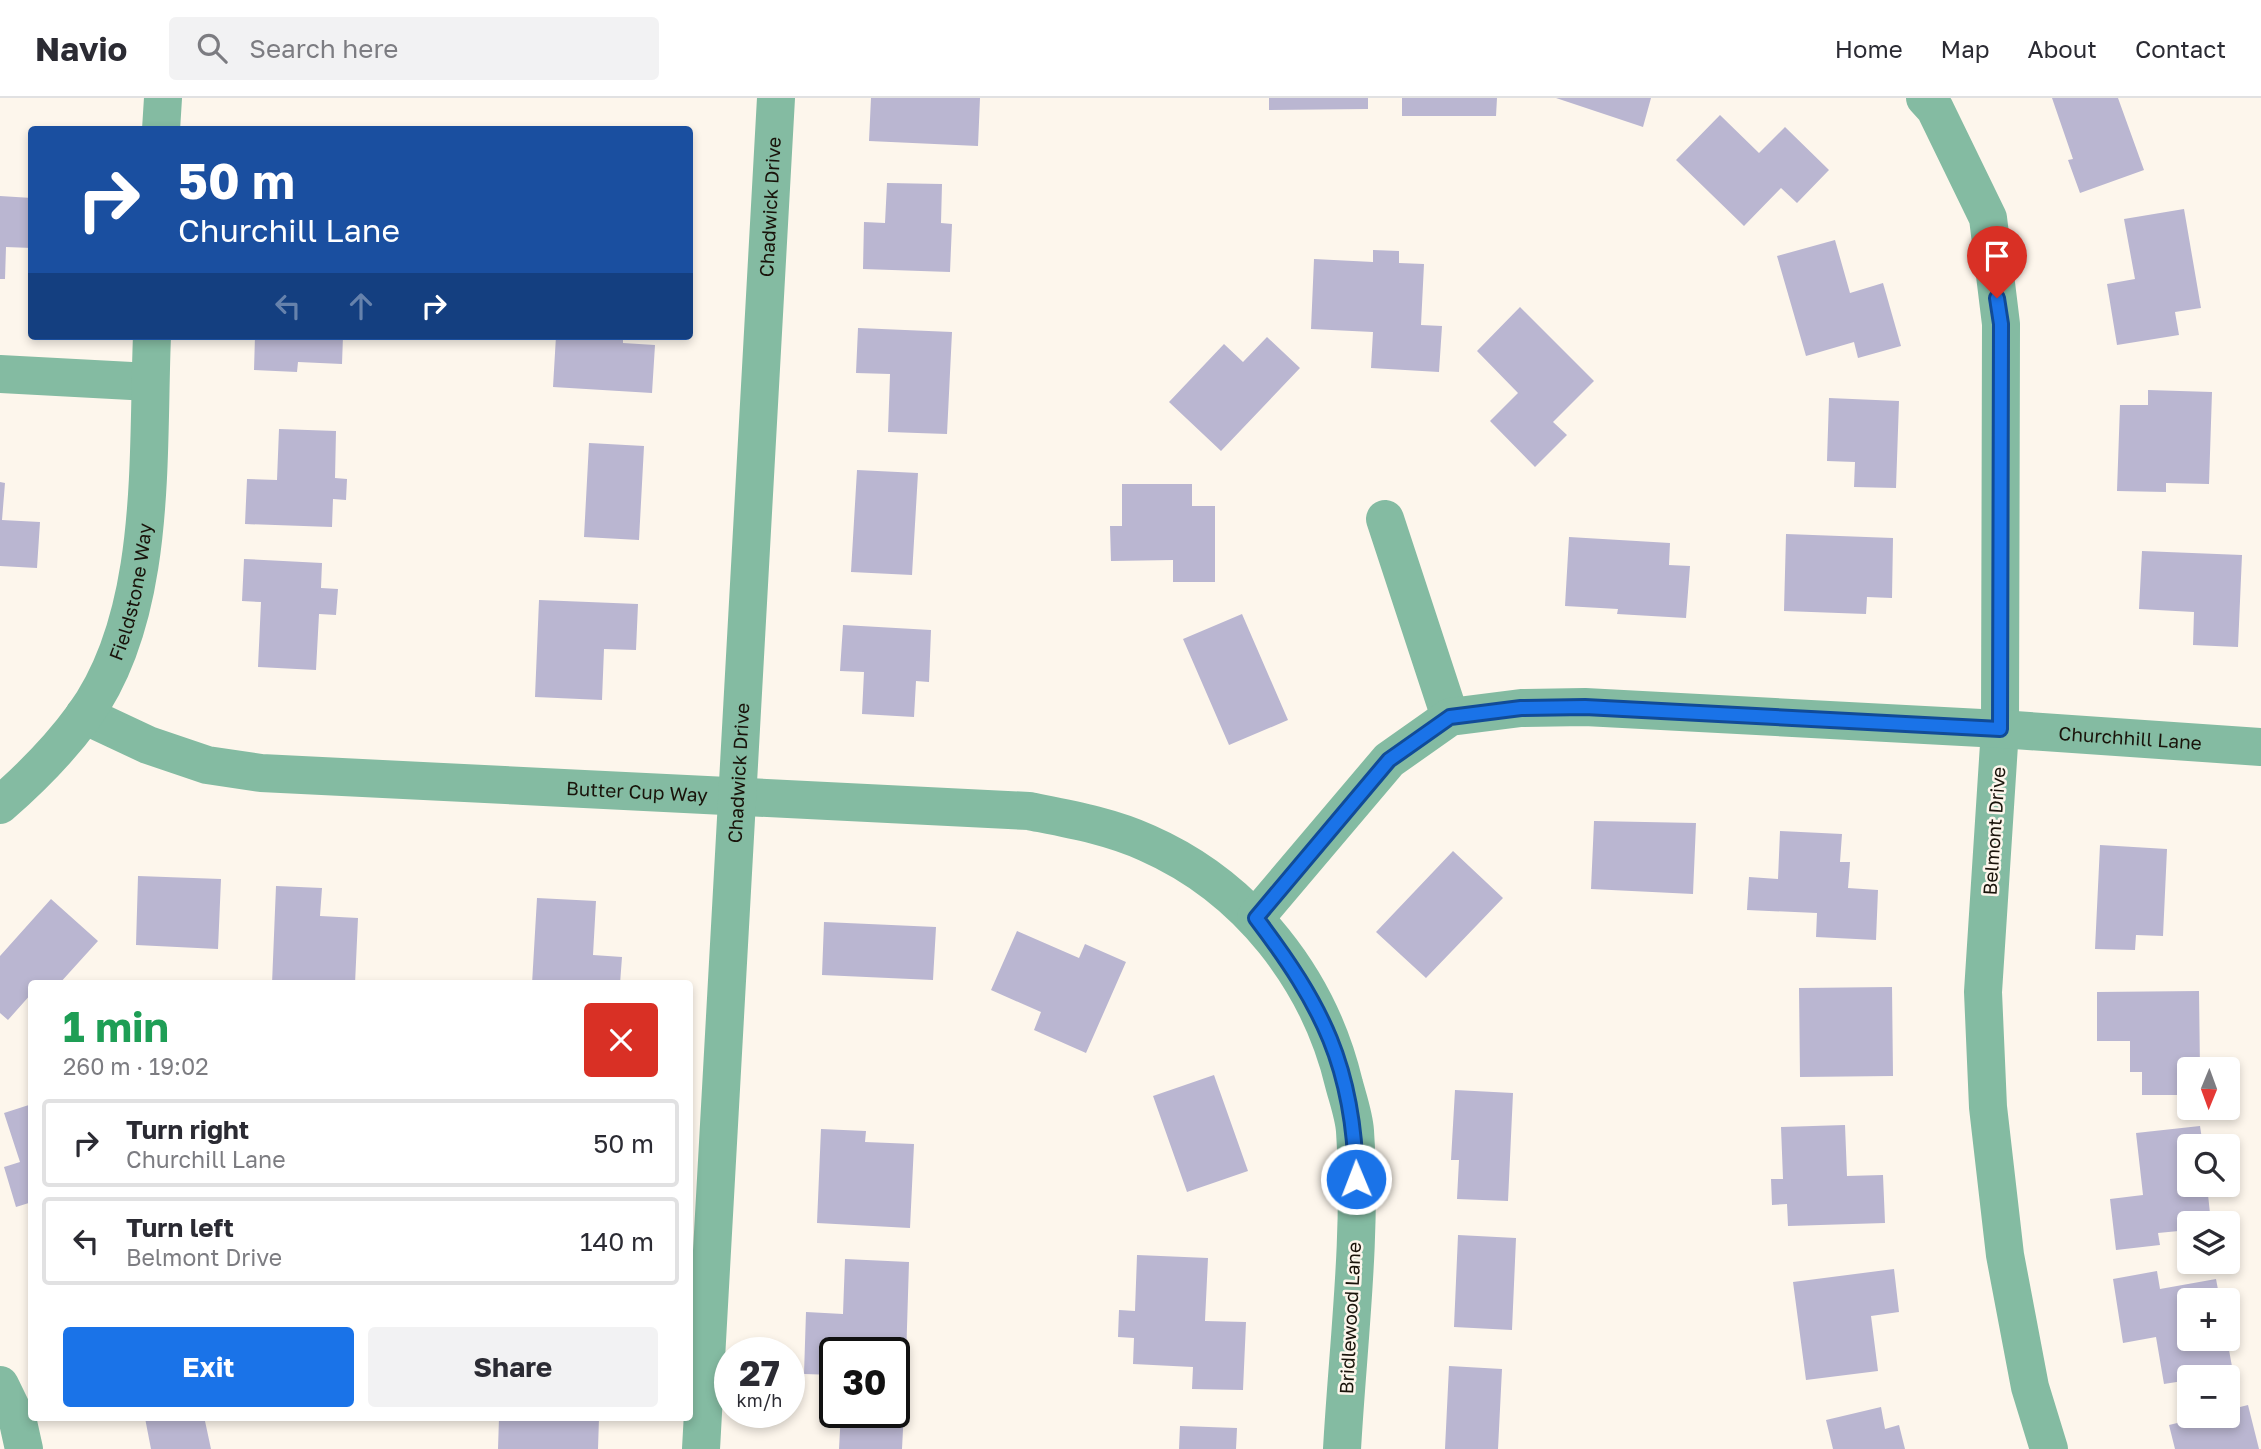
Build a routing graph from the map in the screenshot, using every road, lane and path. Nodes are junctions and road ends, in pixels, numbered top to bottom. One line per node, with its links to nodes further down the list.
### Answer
1 (163, 98): 4 (street)
2 (776, 98): 13 (street, Chadwick Drive)
3 (1925, 98): 11 (street, Belmont Drive)
4 (161, 126)
5 (152, 340): 7 (street, Fieldstone Way)
6 (0, 374): 7 (street)
7 (150, 383): 9 (street, Fieldstone Way)
8 (1385, 519): 10 (street)
9 (85, 715): 13 (street, Butter Cup Way); 14 (street, Fieldstone Way)
10 (1450, 717): 11 (street, Churchhill Lane); 15 (street)
11 (2000, 729): 12 (street, Churchhill Lane); 20 (street, Belmont Drive)
12 (2261, 747)
13 (738, 797): 15 (street, Butter Cup Way); 18 (street, Chadwick Drive)
14 (0, 805)
15 (1256, 918): 19 (street, Bridlewood Lane)
16 (0, 1385): 17 (street)
17 (24, 1449)
18 (701, 1449)
19 (1342, 1449)
20 (2049, 1449)

